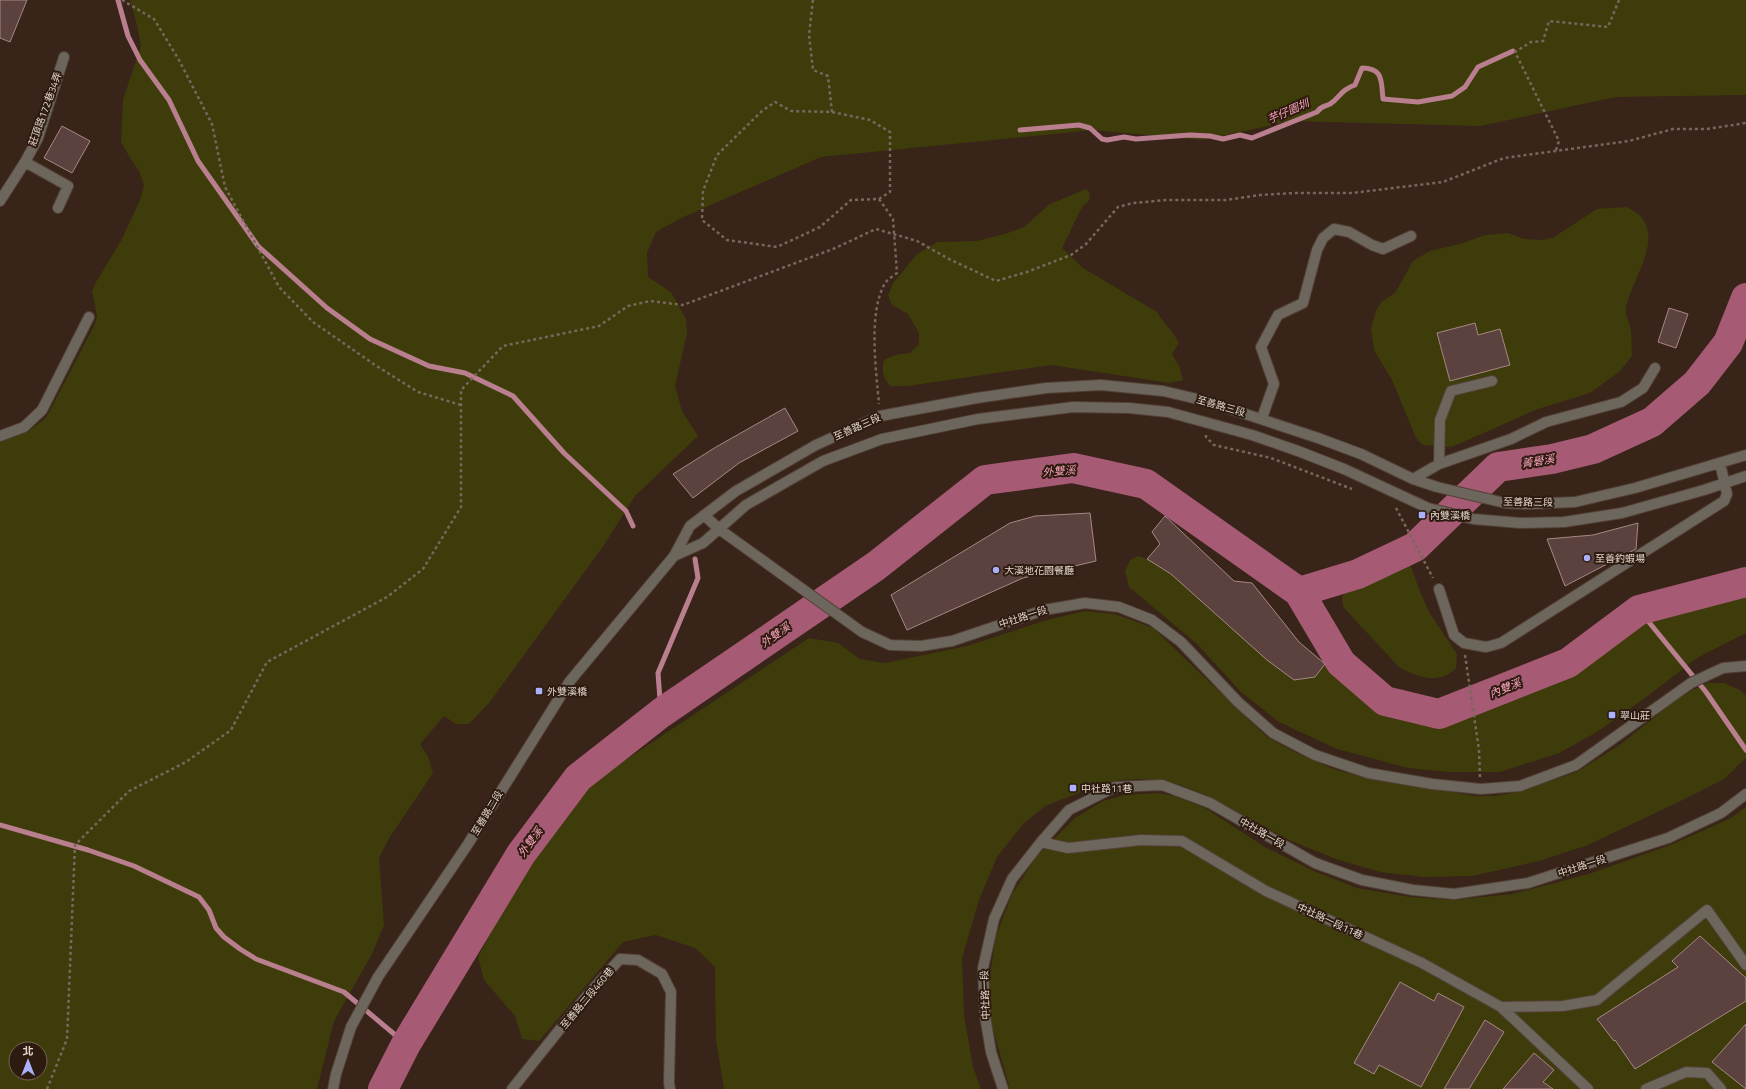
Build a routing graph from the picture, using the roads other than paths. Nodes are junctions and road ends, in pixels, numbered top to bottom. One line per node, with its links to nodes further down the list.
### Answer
1 (64, 57): 2 (street, 莊頂路172巷34弄)
2 (25, 162): 3 (street, 莊頂路172巷34弄); 4 (street)
3 (0, 201)
4 (58, 208)
5 (1411, 236): 9 (street)
6 (89, 317): 10 (street)
7 (1655, 368): 13 (street)
8 (1492, 381): 13 (street)
9 (1262, 418): 15 (street, 至善路三段); 17 (street, 至善路三段)
10 (0, 436)
11 (1746, 455): 12 (street, 至善路三段)
12 (1720, 463): 15 (street, 至善路三段); 16 (street)
13 (1439, 464): 15 (street)
14 (1746, 476): 16 (street, 至善路三段)
15 (1413, 479)
16 (1725, 483): 18 (street, 至善路三段); 20 (street)
17 (704, 515): 18 (street); 19 (street, 至善路二段)
18 (719, 529): 19 (street, 至善路二段); 21 (street, 中社路一段)
19 (674, 556): 26 (street, 至善路二段)
20 (1439, 589)
21 (1746, 666)
22 (1746, 794): 23 (street, 中社路一段)
23 (1041, 842): 25 (street, 中社路一段11巷); 29 (street, 中社路一段)
24 (1746, 964): 25 (street)
25 (1501, 1007): 30 (street, 中社路一段11巷)
26 (333, 1089)
27 (512, 1089): 28 (street, 至善路二段460巷)
28 (670, 1089)
29 (1003, 1089)
30 (1588, 1089)
31 (1646, 1089): 32 (street)
32 (1721, 1089)

